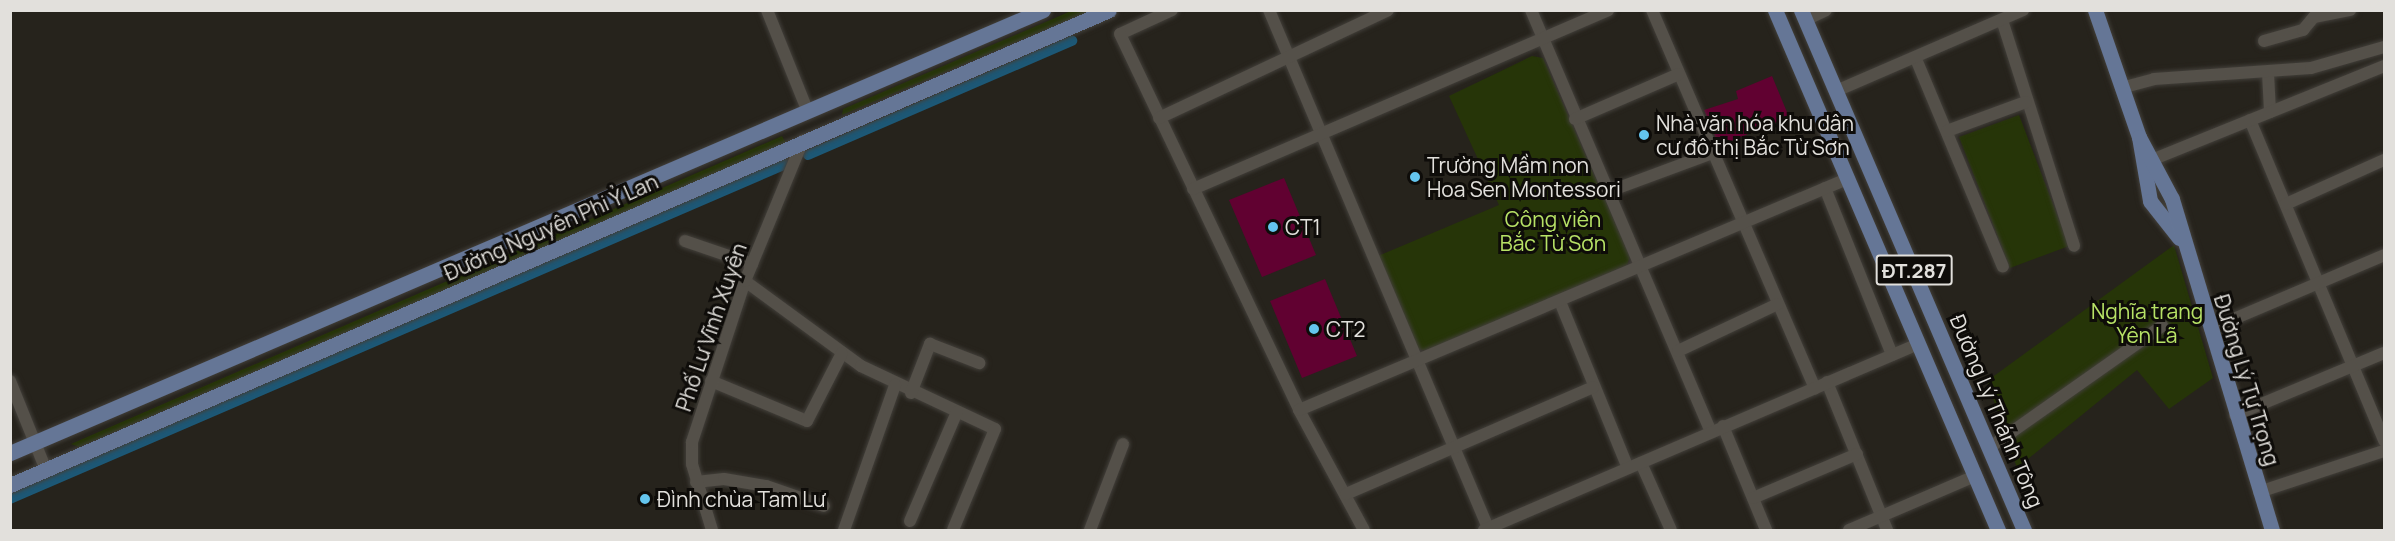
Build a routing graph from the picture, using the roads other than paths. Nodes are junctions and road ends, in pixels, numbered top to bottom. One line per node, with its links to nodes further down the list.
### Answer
1 (768, 10): 30 (street)
2 (1043, 10): 30 (main road, Đường Nguyên Phi Ỷ Lan)
3 (1109, 10): 38 (main road, Đường Nguyên Phi Ỷ Lan)
4 (1172, 10): 32 (street)
5 (1269, 10): 20 (street)
6 (1388, 10): 20 (street)
7 (1531, 10): 17 (street)
8 (1608, 10): 17 (street)
9 (1652, 10): 26 (street)
10 (1775, 10): 24 (main road, ĐT.287)
11 (1826, 10): 15 (street)
12 (2022, 10): 16 (street)
13 (2095, 10): 27 (main road, Đường Lý Tự Trọng)
14 (2350, 10): 18 (street)
15 (1803, 15): 21 (main road, Đường Lý Thánh Tông / ĐT.287)
16 (2002, 20): 22 (street); 29 (street)
17 (1543, 39): 33 (street); 36 (street)
18 (2264, 41)
19 (2385, 47): 25 (street)
20 (1288, 56): 32 (street); 36 (street)
21 (1822, 58): 24 (main road); 28 (main road, Đường Lý Thánh Tông / ĐT.287)
22 (1916, 59): 28 (street); 35 (street)
23 (2385, 66): 31 (street)
24 (1800, 68): 42 (main road, ĐT.287)
25 (2268, 73): 27 (street); 31 (street)
26 (1679, 74): 33 (street); 39 (street)
27 (2121, 88): 37 (main road, Đường Lý Tự Trọng)
28 (1836, 91): 85 (main road, Đường Lý Thánh Tông / ĐT.287)
29 (2026, 102): 35 (street); 50 (street)
30 (808, 112): 38 (main road); 82 (main road, Đường Nguyên Phi Ỷ Lan)
31 (2270, 112): 34 (street)
32 (1159, 118): 44 (street)
33 (1575, 119): 45 (street)
34 (2250, 120): 40 (street); 46 (street)
35 (1947, 131): 54 (street)
36 (1322, 137): 44 (street); 66 (street)
37 (2139, 137): 40 (main road, Đường Lý Tự Trọng); 49 (main road, Đường Lý Tự Trọng)
38 (803, 141): 52 (street, Phố Lư Vĩnh Xuyên); 91 (main road, Đường Nguyên Phi Ỷ Lan)
39 (1712, 153): 45 (street); 47 (street)
40 (2154, 159): 49 (main road, Đường Lý Tự Trọng)
41 (2385, 160): 46 (street)
42 (1847, 179): 43 (street); 61 (main road, ĐT.287)
43 (1825, 188): 47 (street); 65 (street)
44 (1193, 189): 76 (street)
45 (1610, 191): 53 (street)
46 (2286, 204): 56 (street)
47 (1743, 222): 53 (street); 58 (street)
48 (685, 241): 52 (street)
49 (2182, 241): 60 (main road, Đường Lý Tự Trọng)
50 (2074, 246)
51 (2385, 255): 56 (street)
52 (752, 264): 55 (street, Phố Lư Vĩnh Xuyên)
53 (1641, 267): 57 (street); 62 (street)
54 (2003, 267)
55 (745, 281): 63 (street); 70 (street, Phố Lư Vĩnh Xuyên)
56 (2319, 283): 60 (street); 68 (street)
57 (1561, 304): 66 (street); 73 (street)
58 (1778, 304): 62 (street); 74 (street)
59 (2162, 326): 85 (street)
60 (2210, 328): 78 (main road, Đường Lý Tự Trọng)
61 (1919, 344): 65 (street); 92 (main road, ĐT.287)
62 (1678, 351): 80 (street)
63 (842, 353): 70 (street); 72 (street)
64 (2385, 353): 68 (street)
65 (1892, 355): 71 (street)
66 (1415, 361): 76 (street); 84 (street)
67 (979, 363): 75 (street)
68 (2354, 366): 78 (street); 81 (street)
69 (10, 381): 82 (street)
70 (711, 381): 93 (street, Phố Lư Vĩnh Xuyên)
71 (1827, 382): 74 (street); 88 (street)
72 (895, 385): 75 (street); 103 (street)
73 (1593, 387): 84 (street); 90 (street)
74 (1815, 388): 79 (street)
75 (911, 393): 77 (street)
76 (1299, 410): 96 (street)
77 (957, 412): 100 (street); 104 (street)
78 (2235, 415): 95 (main road, Đường Lý Tự Trọng)
79 (1723, 426): 80 (street); 97 (street)
80 (1711, 431): 89 (street)
81 (2385, 441)
82 (36, 442): 87 (main road, Đường Nguyên Phi Ỷ Lan); 91 (street)
83 (1123, 444): 105 (street)
84 (1453, 446): 96 (street); 101 (street)
85 (1989, 448): 112 (main road, Đường Lý Thánh Tông / ĐT.287)
86 (2385, 451): 95 (street)
87 (10, 453)
88 (1857, 454): 97 (street); 99 (street)
89 (1641, 463): 90 (street); 107 (street)
90 (1628, 468): 101 (street)
91 (46, 470): 94 (main road, Đường Nguyên Phi Ỷ Lan)
92 (1975, 476): 99 (street); 111 (main road, ĐT.287)
93 (696, 482): 98 (street); 102 (street, Phố Lư Vĩnh Xuyên)
94 (10, 485)
95 (2259, 492): 113 (main road, Đường Lý Tự Trọng)
96 (1346, 494): 106 (street)
97 (1753, 498): 108 (street)
98 (825, 506)
99 (1880, 516): 109 (street); 110 (street)
100 (910, 521)
101 (1487, 530)
102 (712, 531)
103 (844, 531)
104 (953, 531)
105 (1090, 531)
106 (1364, 531)
107 (1671, 531)
108 (1766, 531)
109 (1849, 531)
110 (1887, 531)
111 (1998, 531)
112 (2024, 531)
113 (2272, 531)

